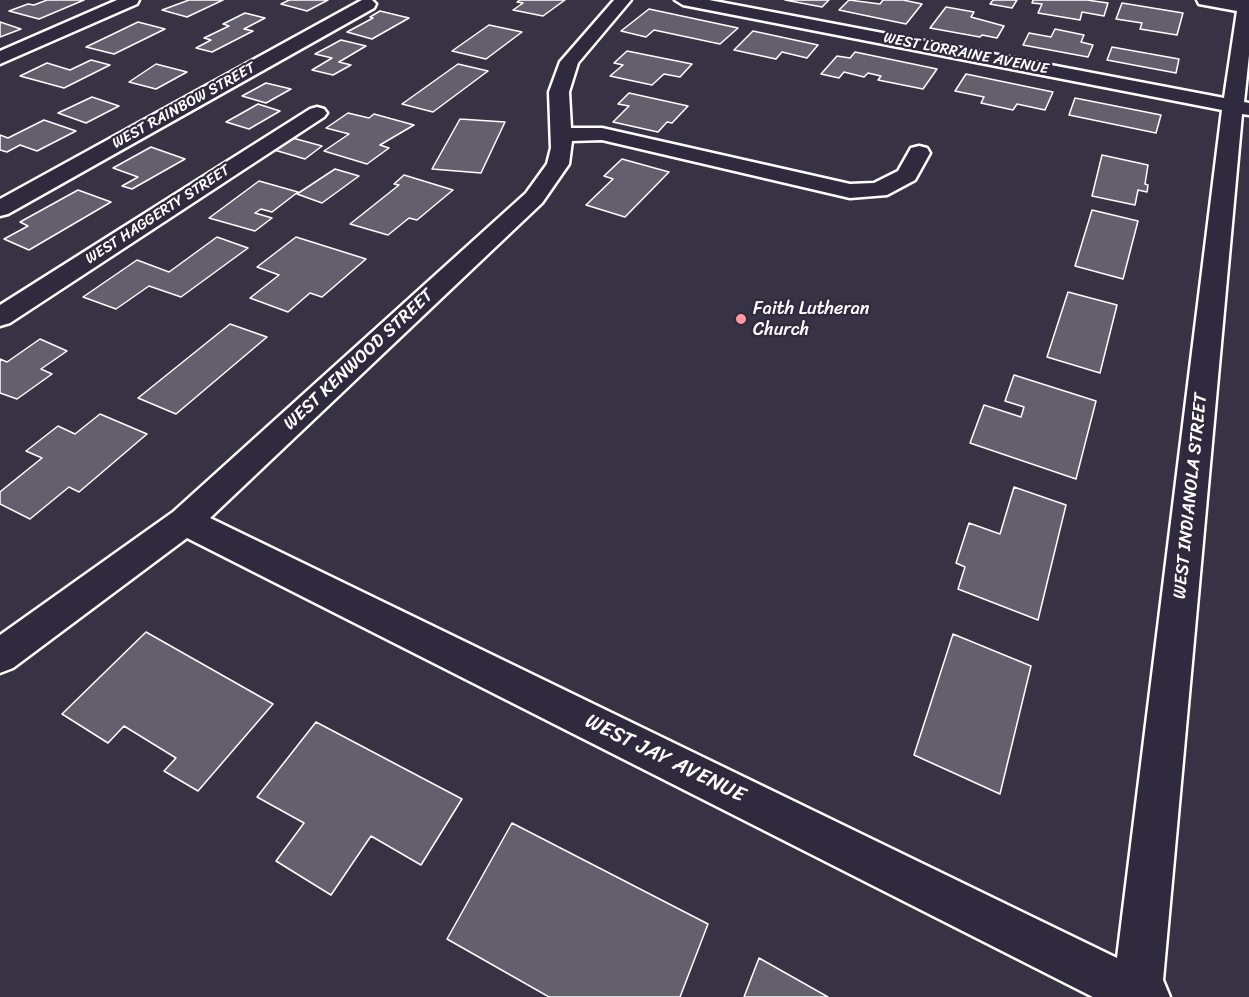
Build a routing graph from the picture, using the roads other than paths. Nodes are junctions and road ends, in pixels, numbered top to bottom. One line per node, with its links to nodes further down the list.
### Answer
1 (131, 0): 7 (street)
2 (623, 0): 10 (street, WEST KENWOOD STREET)
3 (683, 0): 8 (street, WEST LORRAINE AVENUE)
4 (1205, 0): 6 (street)
5 (368, 4): 12 (street, WEST RAINBOW STREET)
6 (1247, 4): 8 (street, WEST INDIANOLA STREET)
7 (0, 58)
8 (1241, 107): 16 (street, WEST INDIANOLA STREET)
9 (316, 114): 13 (street, WEST HAGGERTY STREET)
10 (561, 135): 11 (street); 14 (street, WEST KENWOOD STREET)
11 (919, 153)
12 (0, 208)
13 (0, 317)
14 (185, 521): 15 (street, WEST KENWOOD STREET); 16 (street, WEST JAY AVENUE)
15 (0, 656)
16 (1141, 995)

